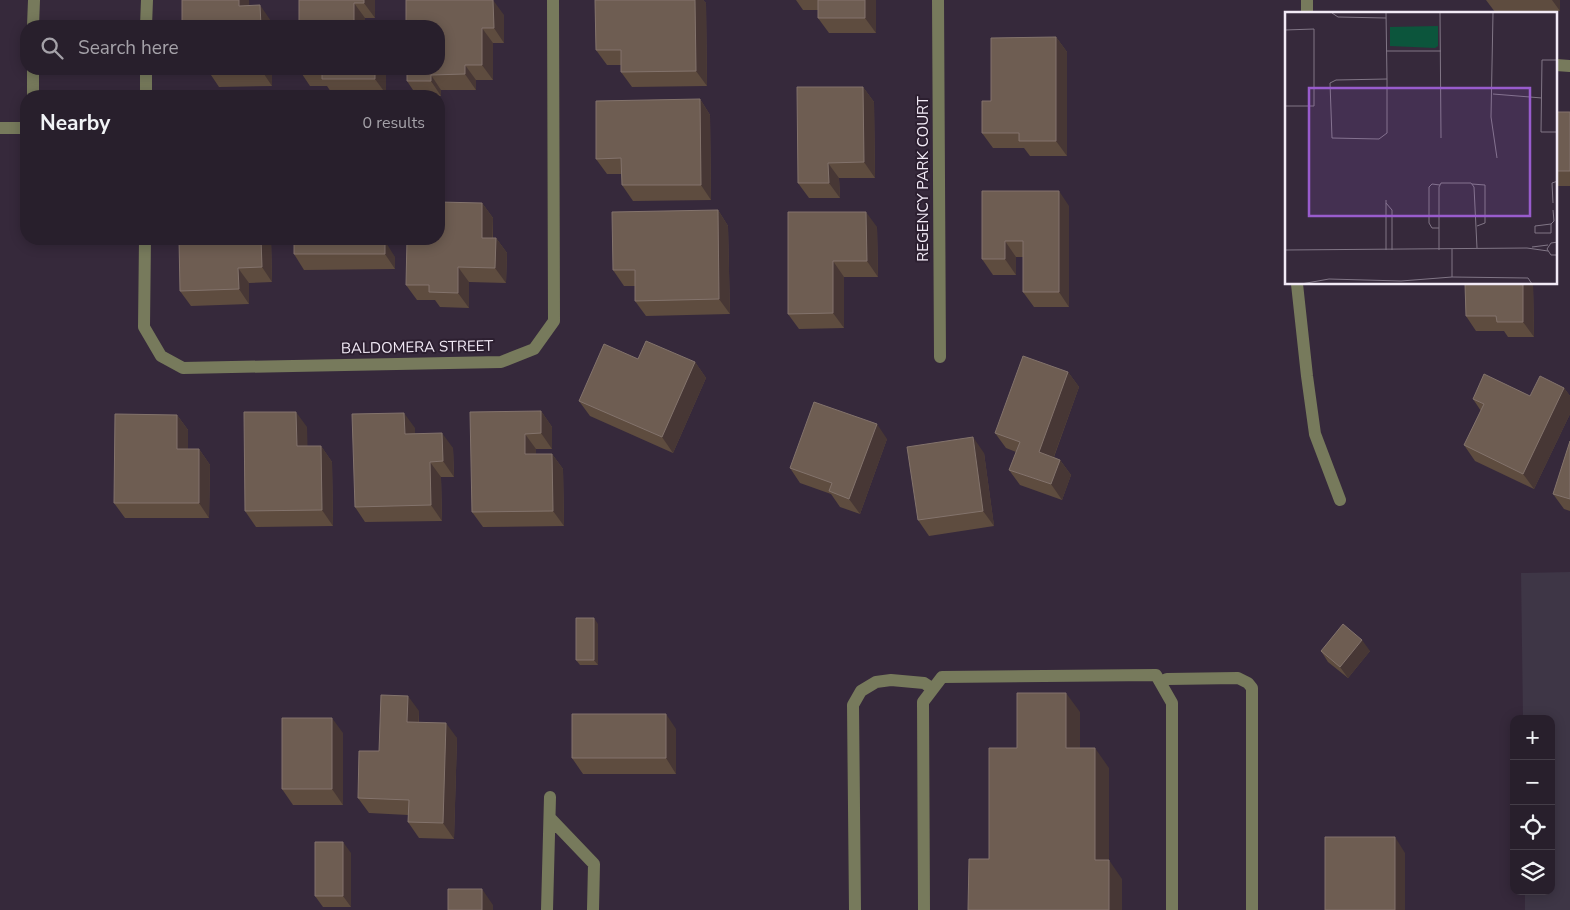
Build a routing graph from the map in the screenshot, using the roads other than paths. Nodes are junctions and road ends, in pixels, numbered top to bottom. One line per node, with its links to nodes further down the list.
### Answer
1 (34, 0): 5 (street)
2 (147, 0): 6 (street)
3 (553, 0): 13 (street, BALDOMERA STREET)
4 (938, 0): 15 (street, REGENCY PARK COURT)
5 (33, 20)
6 (146, 20)
7 (33, 75): 9 (street)
8 (146, 75): 10 (street)
9 (33, 90)
10 (146, 90)
11 (0, 128): 12 (street)
12 (20, 128)
13 (145, 245)
14 (1297, 285): 16 (street)
15 (940, 357)
16 (1340, 500)
17 (1160, 682): 18 (street); 25 (street); 26 (street)
18 (933, 690): 23 (street); 24 (street)
19 (550, 796): 20 (street)
20 (550, 818): 21 (street); 22 (street)
21 (547, 910)
22 (593, 910)
23 (855, 910)
24 (924, 910)
25 (1172, 910)
26 (1252, 910)

